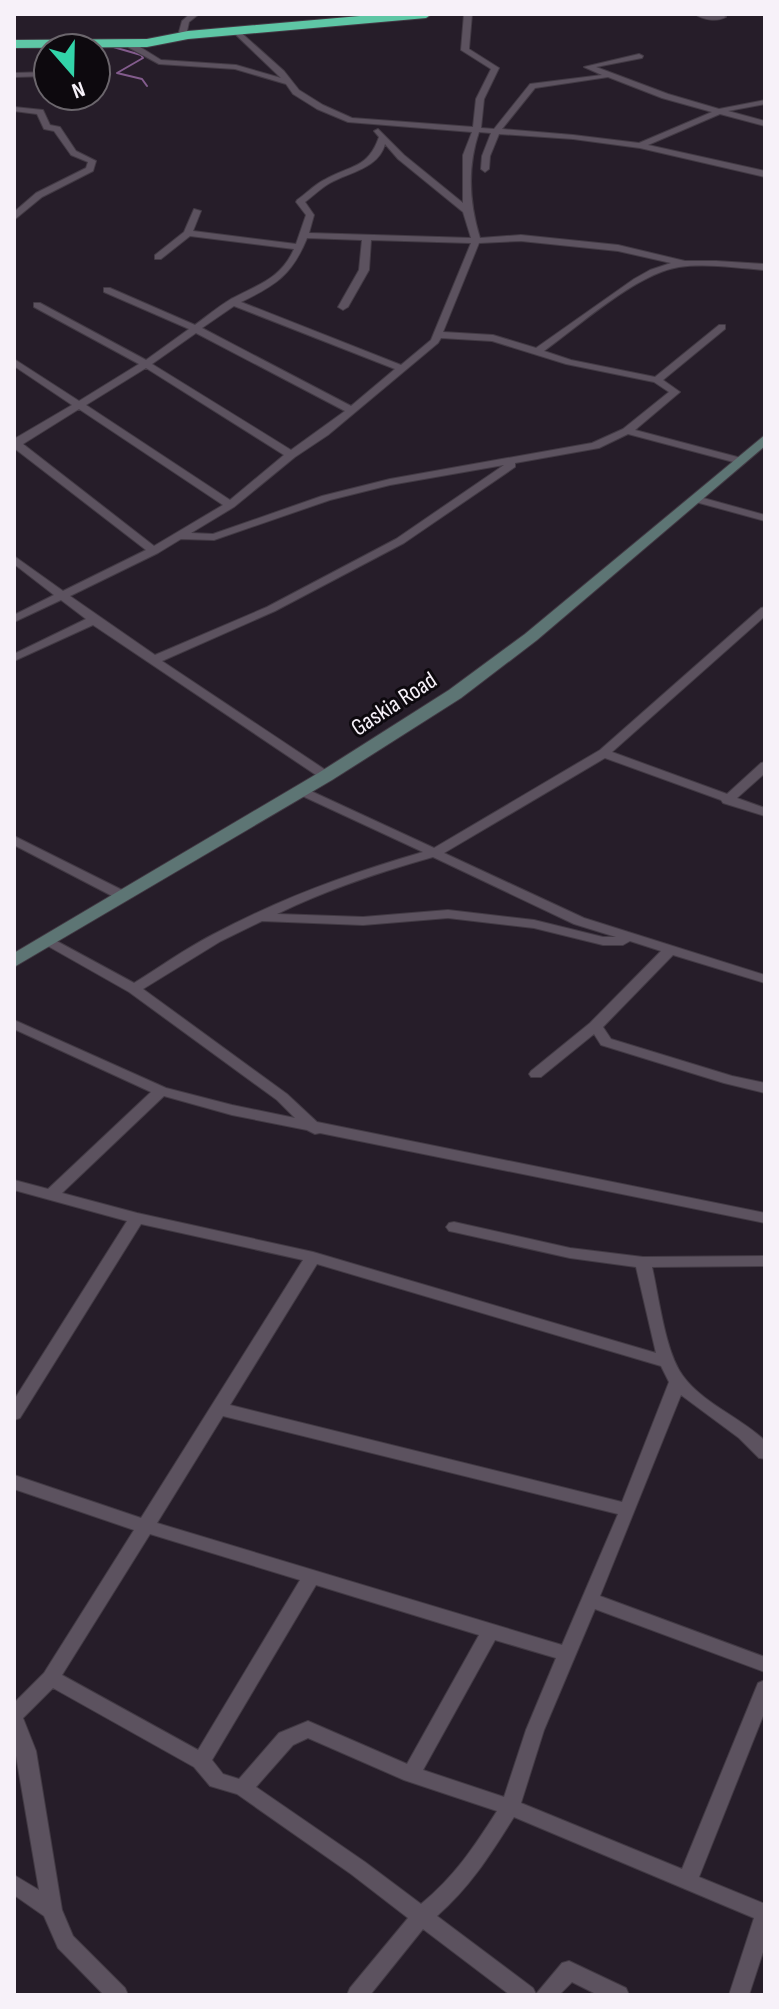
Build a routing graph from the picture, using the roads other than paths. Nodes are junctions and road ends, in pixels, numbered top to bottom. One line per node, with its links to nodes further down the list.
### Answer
1 (195, 14): 7 (street)
2 (426, 14): 6 (highway)
3 (468, 14): 18 (street)
4 (699, 14): 5 (street)
5 (722, 17)
6 (237, 31): 7 (highway); 12 (street)
7 (188, 35): 9 (highway)
8 (14, 44): 9 (highway)
9 (129, 44): 12 (street)
10 (639, 56): 11 (street)
11 (608, 77): 15 (street); 19 (street)
12 (287, 82): 16 (street)
13 (765, 102): 15 (street)
14 (14, 109): 26 (street)
15 (718, 112): 17 (street); 21 (street)
16 (375, 123): 18 (street); 20 (street)
17 (765, 124)
18 (477, 128): 19 (street); 25 (street)
19 (497, 129): 21 (street); 22 (street)
20 (382, 138): 25 (street); 28 (street)
21 (640, 146): 23 (street)
22 (485, 169)
23 (765, 174)
24 (197, 211): 27 (street)
25 (467, 211): 30 (street)
26 (14, 217)
27 (188, 233): 31 (street); 32 (street)
28 (304, 235): 29 (street); 31 (street)
29 (367, 237): 30 (street); 38 (street)
30 (476, 241): 33 (street); 41 (street)
31 (299, 247): 36 (street)
32 (158, 257)
33 (685, 264): 34 (street); 42 (street)
34 (765, 267)
35 (107, 290): 40 (street)
36 (233, 302): 40 (street); 45 (street)
37 (37, 305): 44 (street)
38 (343, 307)
39 (722, 327): 46 (street)
40 (196, 330): 44 (street); 48 (street)
41 (438, 335): 42 (street); 45 (street)
42 (538, 351): 46 (street)
43 (14, 362): 47 (street)
44 (146, 364): 47 (street); 52 (street)
45 (401, 368): 48 (street)
46 (657, 380): 49 (street)
47 (79, 403): 51 (street); 56 (street)
48 (351, 410): 52 (street)
49 (627, 431): 53 (street); 54 (street)
50 (765, 439): 53 (main road, Gaskia Road)
51 (15, 443): 59 (street)
52 (291, 455): 56 (street)
53 (741, 461): 55 (main road, Gaskia Road)
54 (515, 462): 58 (street); 66 (street)
55 (696, 499): 57 (street); 69 (main road, Gaskia Road)
56 (230, 505): 58 (street)
57 (765, 518)
58 (181, 536): 59 (street)
59 (154, 551): 61 (street)
60 (14, 559): 61 (street)
61 (60, 597): 63 (street); 64 (street)
62 (765, 610): 67 (street)
63 (14, 619)
64 (94, 620): 65 (street); 66 (street)
65 (14, 658)
66 (154, 660): 69 (street)
67 (604, 753): 71 (street); 74 (street)
68 (765, 766): 71 (street)
69 (326, 776): 70 (main road, Gaskia Road)
70 (300, 790): 74 (street); 75 (main road, Gaskia Road)
71 (727, 800): 72 (street)
72 (765, 812)
73 (14, 840): 75 (street)
74 (435, 853): 76 (street); 77 (street)
75 (123, 896): 78 (main road, Gaskia Road)
76 (259, 916): 77 (street); 82 (street)
77 (631, 939): 79 (street)
78 (46, 941): 80 (main road, Gaskia Road); 82 (street)
79 (669, 951): 81 (street); 84 (street)
80 (14, 961)
81 (765, 979)
82 (134, 989): 88 (street)
83 (14, 1024): 87 (street)
84 (595, 1026): 85 (street); 86 (street)
85 (536, 1074)
86 (765, 1088)
87 (161, 1091): 88 (street); 90 (street)
88 (315, 1129): 92 (street)
89 (14, 1185): 90 (street)
90 (52, 1194): 91 (street)
91 (137, 1218): 94 (street); 100 (street)
92 (765, 1218)
93 (454, 1227): 96 (street)
94 (313, 1257): 97 (street); 99 (street)
95 (765, 1261): 96 (street)
96 (643, 1262): 97 (street)
97 (667, 1362): 98 (street)
98 (678, 1381): 101 (street); 103 (street)
99 (217, 1408): 103 (street); 104 (street)
100 (14, 1414)
101 (765, 1453)
102 (14, 1482): 104 (street)
103 (628, 1510): 106 (street)
104 (144, 1526): 105 (street); 110 (street)
105 (311, 1577): 107 (street); 113 (street)
106 (590, 1600): 108 (street); 109 (street)
107 (491, 1631): 108 (street); 114 (street)
108 (567, 1654): 116 (street)
109 (765, 1665)
110 (51, 1678): 112 (street); 113 (street)
111 (765, 1688): 117 (street)
112 (14, 1717): 119 (street)
113 (201, 1761): 115 (street)
114 (411, 1774): 115 (street); 116 (street)
115 (243, 1788): 121 (street)
116 (510, 1807): 117 (street); 121 (street)
117 (687, 1882): 120 (street)
118 (14, 1884): 119 (street)
119 (52, 1910): 122 (street)
120 (765, 1914): 127 (street)
121 (422, 1916): 123 (street); 124 (street)
122 (118, 1995)
123 (357, 1995)
124 (526, 1995)
125 (546, 1995): 126 (street)
126 (619, 1995)
127 (739, 1995)

